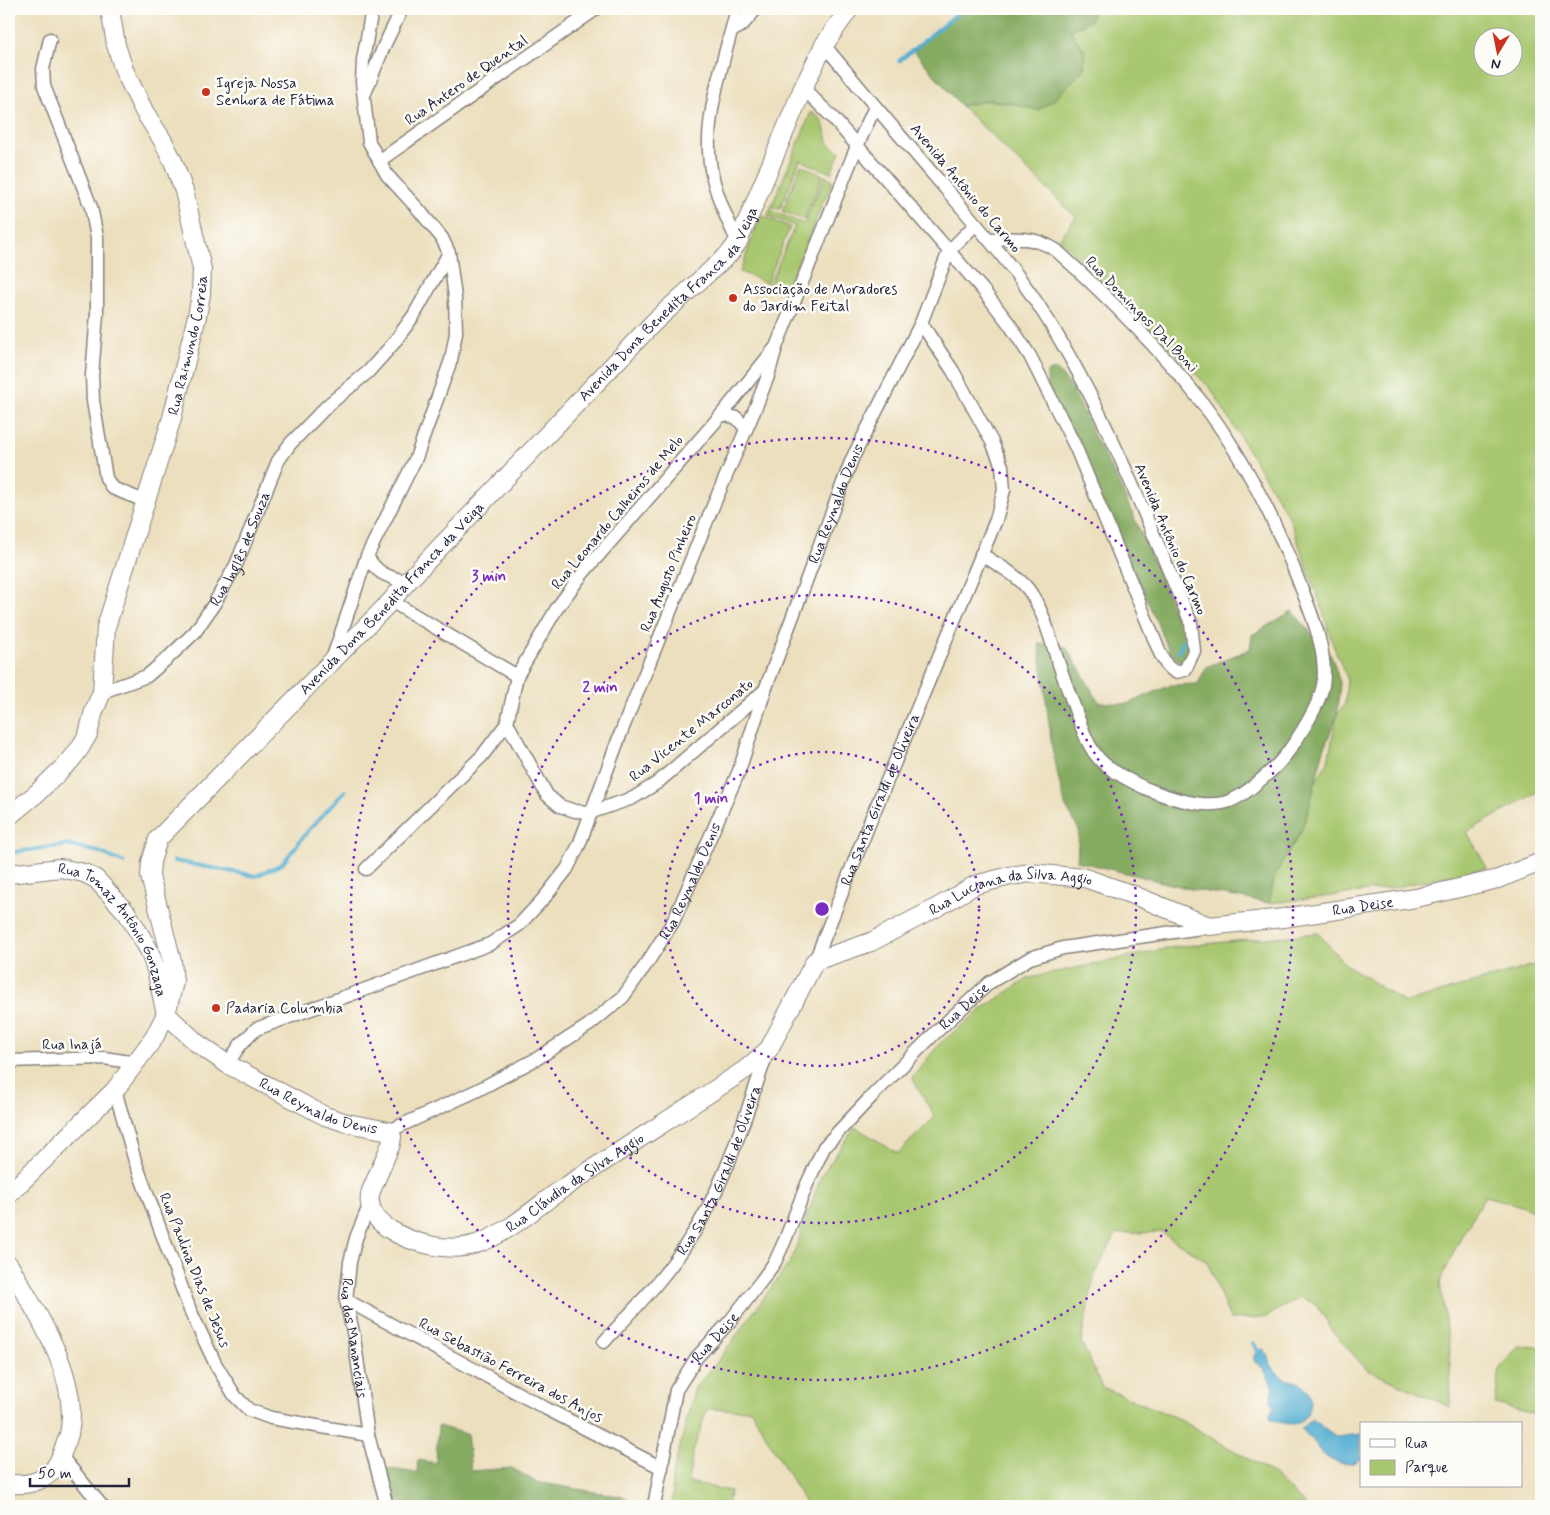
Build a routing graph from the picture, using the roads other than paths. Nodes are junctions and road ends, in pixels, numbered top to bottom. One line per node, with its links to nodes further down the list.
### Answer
1 (110, 9): 25 (street, Rua Raimundo Correia)
2 (372, 9): 12 (street)
3 (402, 9): 12 (street)
4 (596, 9): 15 (street, Rua Antero de Quental)
5 (737, 9): 8 (street)
6 (756, 9): 8 (street)
7 (849, 9): 10 (street, Avenida Dona Benedita Franca da Veiga)
8 (732, 31): 18 (street)
9 (50, 39): 25 (street)
10 (824, 46): 11 (street, Avenida Dona Benedita Franca da Veiga); 13 (street, Avenida Antônio do Carmo)
11 (803, 88): 14 (street, Avenida Antônio do Carmo); 18 (street, Avenida Dona Benedita Franca da Veiga)
12 (363, 97): 15 (street)
13 (875, 107): 14 (street, Rua Leonardo Calheiros de Melo); 16 (street, Avenida Antônio do Carmo)
14 (856, 146): 19 (street, Avenida Antônio do Carmo); 22 (street, Rua Leonardo Calheiros de Melo)
15 (379, 161): 20 (street)
16 (976, 224): 17 (street, Avenida Antônio do Carmo); 19 (street, Rua Reynaldo Denis)
17 (989, 239): 19 (street, Avenida Antônio do Carmo); 26 (street, Rua Domingos Dal Boni)
18 (738, 242): 28 (street, Avenida Dona Benedita Franca da Veiga)
19 (949, 251): 21 (street, Rua Reynaldo Denis)
20 (449, 253): 27 (street); 33 (street, Rua Inglês de Souza)
21 (921, 323): 26 (street, Rua Santa Giraldi de Oliveira); 32 (street, Rua Reynaldo Denis)
22 (776, 347): 23 (street, Rua Leonardo Calheiros de Melo); 24 (street, Rua Augusto Pinheiro)
23 (722, 414): 24 (street); 31 (street, Rua Leonardo Calheiros de Melo)
24 (746, 429): 35 (street, Rua Augusto Pinheiro)
25 (147, 502): 33 (street, Rua Raimundo Correia)
26 (981, 554): 41 (street, Rua Santa Giraldi de Oliveira)
27 (367, 556): 28 (street); 30 (street)
28 (407, 582): 29 (street, Avenida Dona Benedita Franca da Veiga)
29 (391, 602): 30 (street, Avenida Dona Benedita Franca da Veiga); 31 (street)
30 (332, 662): 42 (street, Avenida Dona Benedita Franca da Veiga)
31 (517, 676): 34 (street, Rua Leonardo Calheiros de Melo)
32 (766, 690): 35 (street, Rua Vicente Marconato); 48 (street, Rua Reynaldo Denis)
33 (102, 692): 36 (street)
34 (507, 723): 35 (street, Rua Vicente Marconato); 38 (street, Rua Leonardo Calheiros de Melo)
35 (592, 812): 46 (street, Rua Augusto Pinheiro)
36 (9, 816)
37 (1541, 862): 40 (street, Rua Deise)
38 (366, 869)
39 (9, 874): 42 (street, Rua Tomaz Antônio Gonzaga)
40 (1209, 926): 41 (street, Rua Luciana da Silva Aggio); 56 (street, Rua Deise)
41 (816, 961): 43 (street, Rua Santa Giraldi de Oliveira)
42 (166, 1014): 45 (street, Avenida Dona Benedita Franca da Veiga); 46 (street, Rua Reynaldo Denis)
43 (769, 1048): 50 (street, Rua Cláudia da Silva Aggio); 53 (street, Rua Santa Giraldi de Oliveira)
44 (9, 1061): 45 (street, Rua Inajá)
45 (136, 1063): 47 (street, Avenida Dona Benedita Franca da Veiga)
46 (227, 1064): 48 (street, Rua Reynaldo Denis)
47 (115, 1090): 49 (street, Avenida Dona Benedita Franca da Veiga); 54 (street, Rua Paulina Dias de Jesus)
48 (389, 1130): 50 (street, Rua dos Mananciais)
49 (9, 1194)
50 (369, 1206): 52 (street, Rua dos Mananciais)
51 (9, 1265): 55 (street)
52 (346, 1300): 54 (street, Rua dos Mananciais); 56 (street, Rua Sebastião Ferreira dos Anjos)
53 (604, 1342)
54 (368, 1435): 59 (street)
55 (61, 1456): 57 (street); 58 (street)
56 (662, 1468): 60 (street, Rua Deise)
57 (9, 1484)
58 (102, 1506)
59 (387, 1506)
60 (654, 1506)

